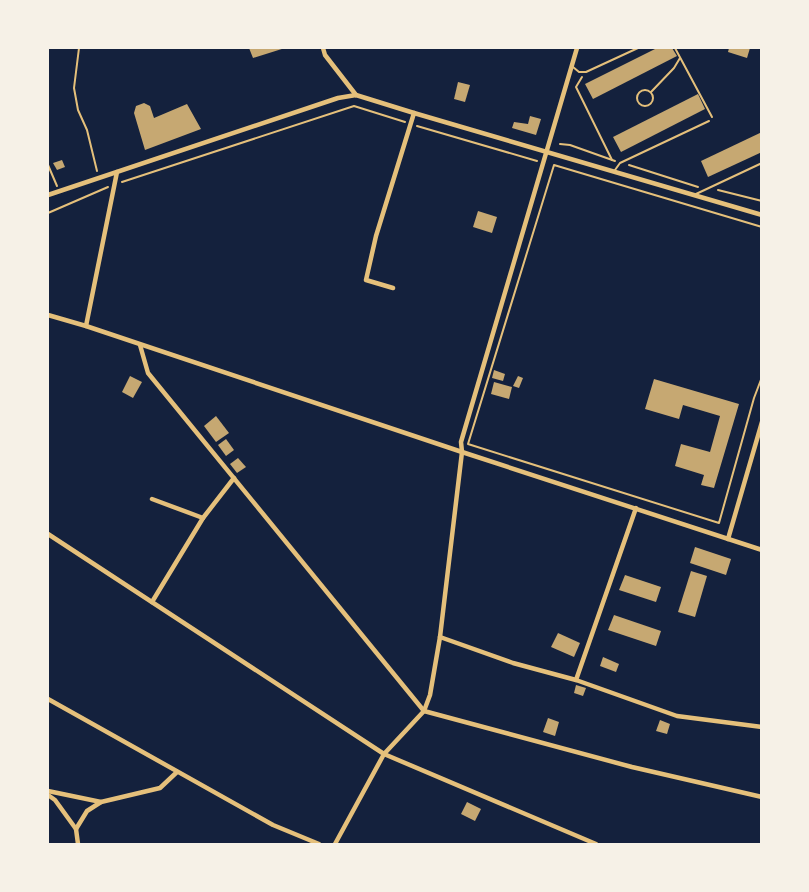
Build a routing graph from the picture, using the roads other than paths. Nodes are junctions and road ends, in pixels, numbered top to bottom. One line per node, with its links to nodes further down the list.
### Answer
1 (323, 48): 5 (street)
2 (577, 48): 4 (street)
3 (638, 48): 4 (lane)
4 (571, 66): 8 (street)
5 (356, 95): 6 (street); 11 (street)
6 (414, 113): 8 (street); 15 (street)
7 (709, 121): 10 (lane)
8 (546, 151): 10 (street); 20 (street)
9 (762, 163): 13 (lane)
10 (614, 171): 13 (street)
11 (117, 172): 12 (street); 17 (street)
12 (48, 195)
13 (693, 195): 14 (street)
14 (762, 215)
15 (393, 288)
16 (48, 315): 17 (street)
17 (86, 326): 18 (street)
18 (140, 345): 20 (street); 21 (street)
19 (762, 422): 26 (street)
20 (462, 452): 23 (street); 29 (street)
21 (234, 478): 24 (street); 32 (street)
22 (152, 499): 24 (street)
23 (636, 508): 26 (street); 30 (street)
24 (204, 518): 28 (street)
25 (48, 534): 28 (street)
26 (728, 539): 27 (street)
27 (762, 550)
28 (152, 602): 34 (street)
29 (440, 637): 30 (street); 32 (street)
30 (576, 680): 33 (street)
31 (48, 699): 35 (street)
32 (424, 711): 34 (street); 38 (street)
33 (762, 727)
34 (384, 754): 43 (street); 44 (street)
35 (177, 772): 39 (street); 42 (street)
36 (48, 791): 39 (street)
37 (48, 796): 40 (street)
38 (762, 798)
39 (100, 802): 40 (street)
40 (76, 829): 41 (street)
41 (78, 844)
42 (319, 844)
43 (335, 844)
44 (596, 844)

